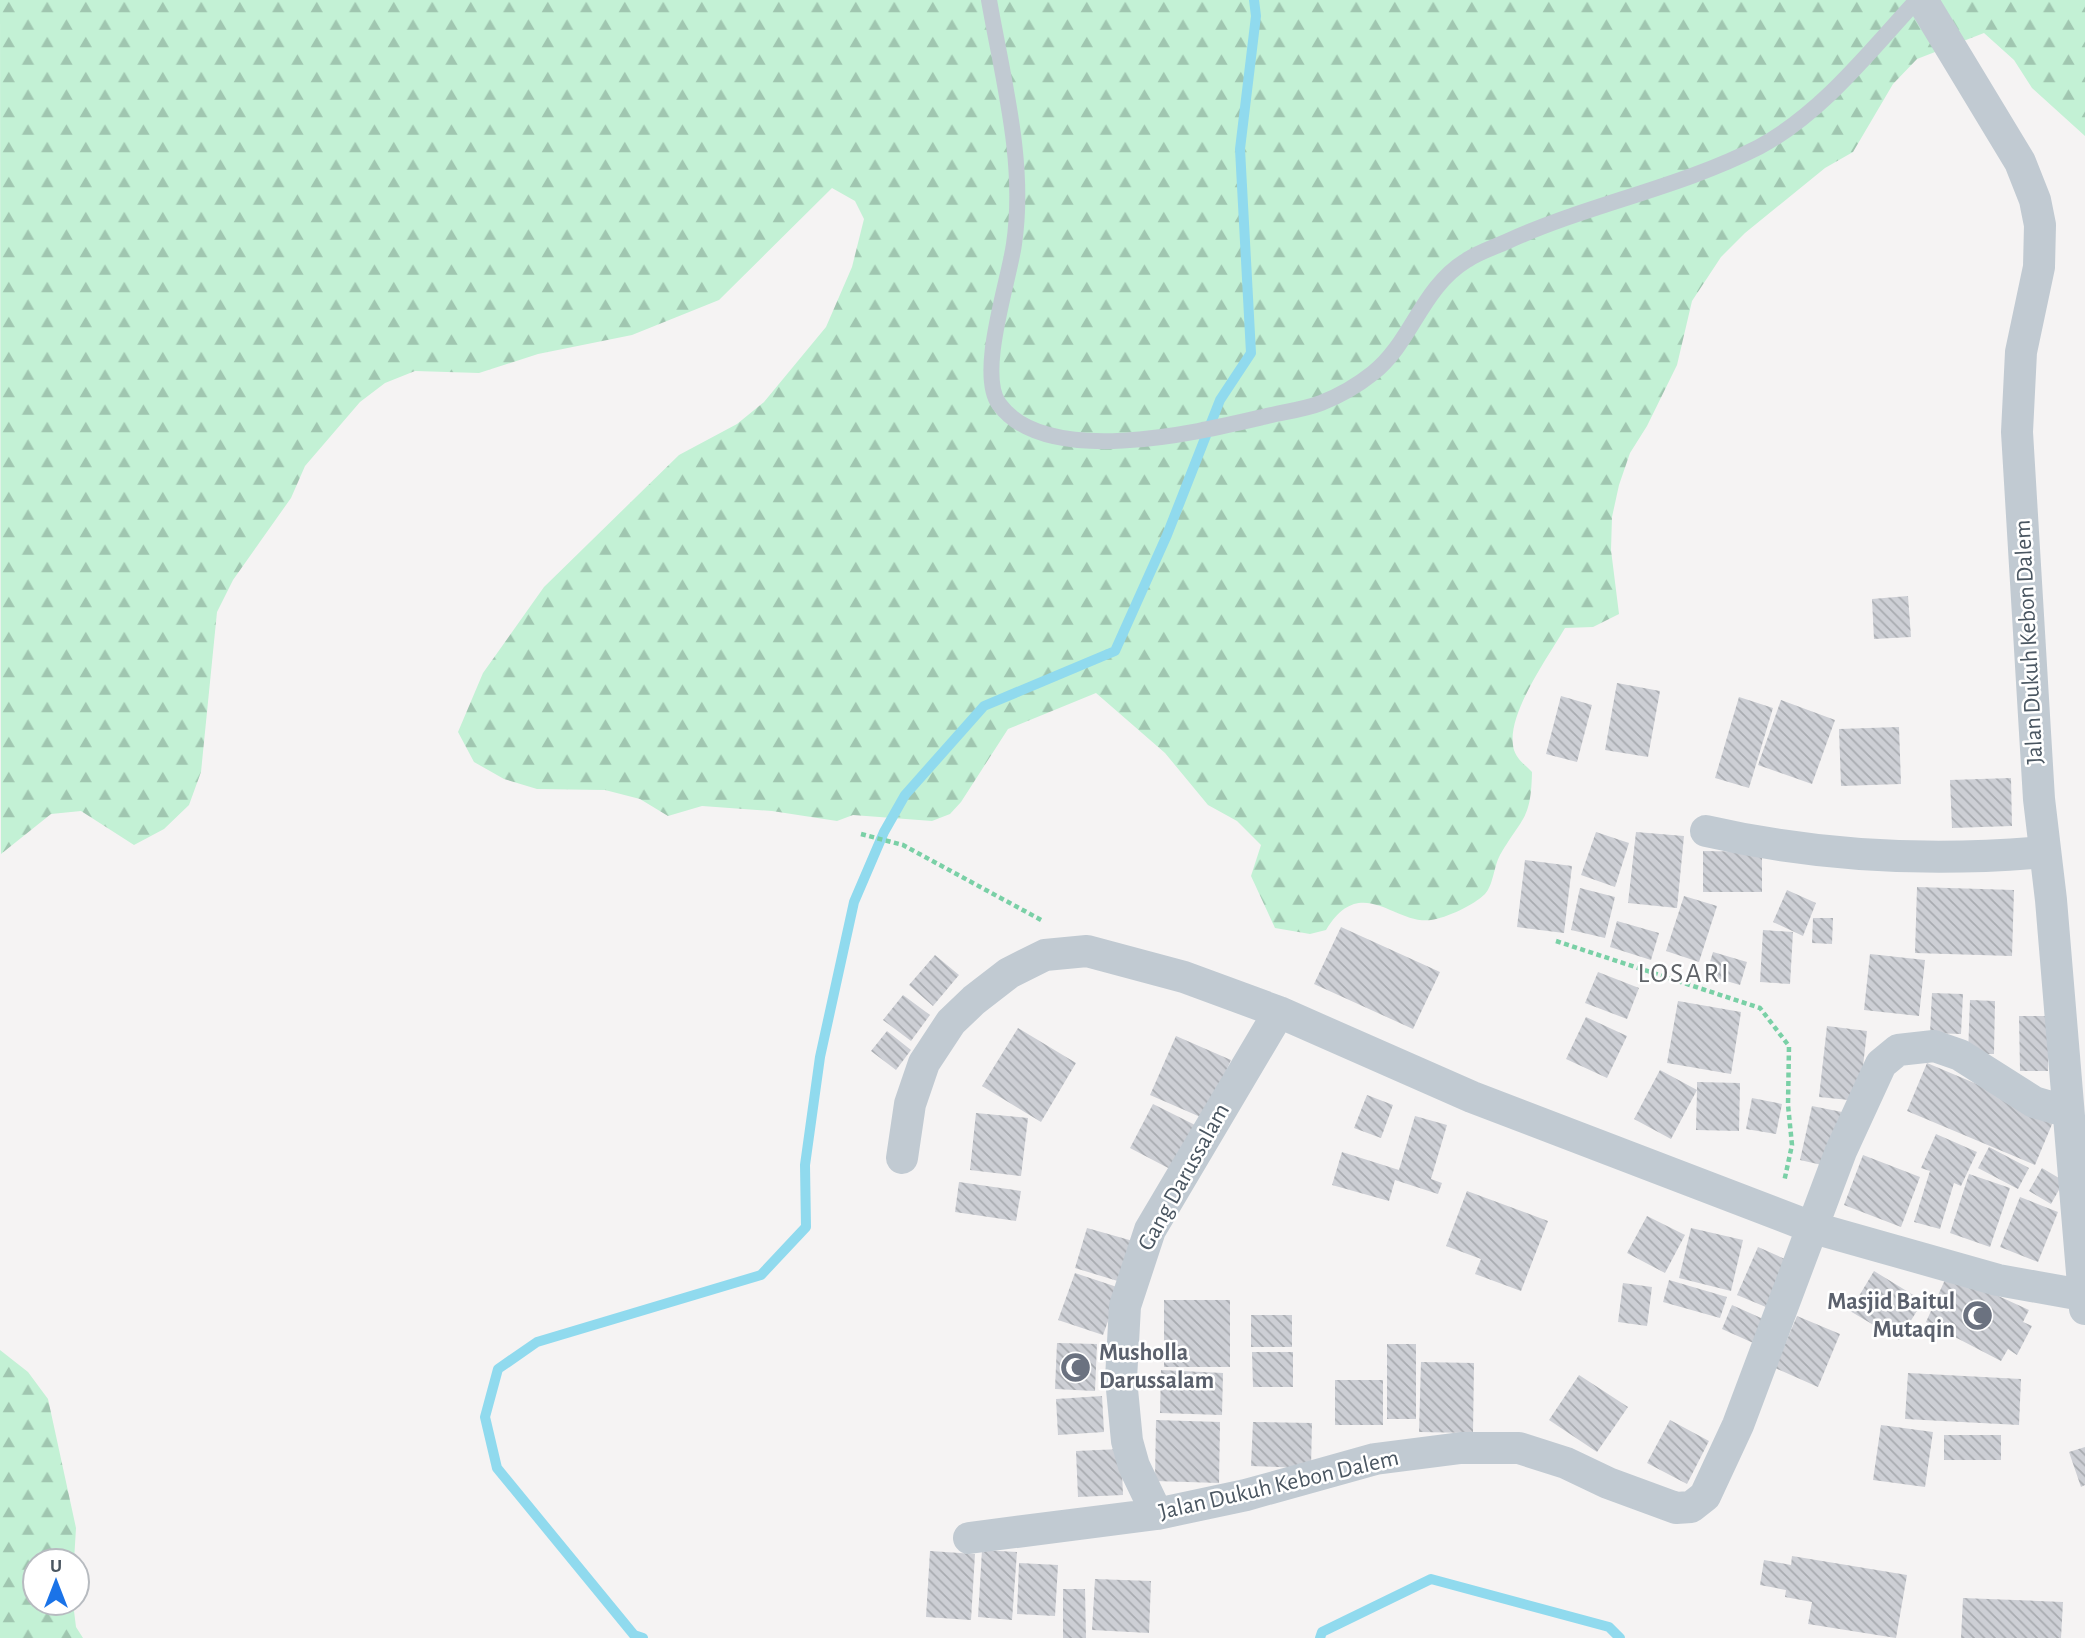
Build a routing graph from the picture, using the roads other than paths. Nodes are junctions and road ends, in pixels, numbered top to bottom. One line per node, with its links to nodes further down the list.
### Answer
1 (989, 0): 2 (lane)
2 (1919, 0): 4 (street, Jalan Dukuh Kebon Dalem)
3 (1706, 831): 4 (street)
4 (2043, 852): 6 (street, Jalan Dukuh Kebon Dalem)
5 (1279, 1012): 7 (street, Jalan Dukuh Kebon Dalem); 8 (street, Jalan Dukuh Kebon Dalem); 10 (street, Gang Darussalam)
6 (2068, 1112): 8 (street, Jalan Dukuh Kebon Dalem); 9 (street, Jalan Dukuh Kebon Dalem)
7 (902, 1158)
8 (1814, 1228): 9 (street, Jalan Dukuh Kebon Dalem); 10 (street, Jalan Dukuh Kebon Dalem)
9 (2084, 1302)
10 (1157, 1514): 11 (street, Jalan Dukuh Kebon Dalem)
11 (969, 1538)

